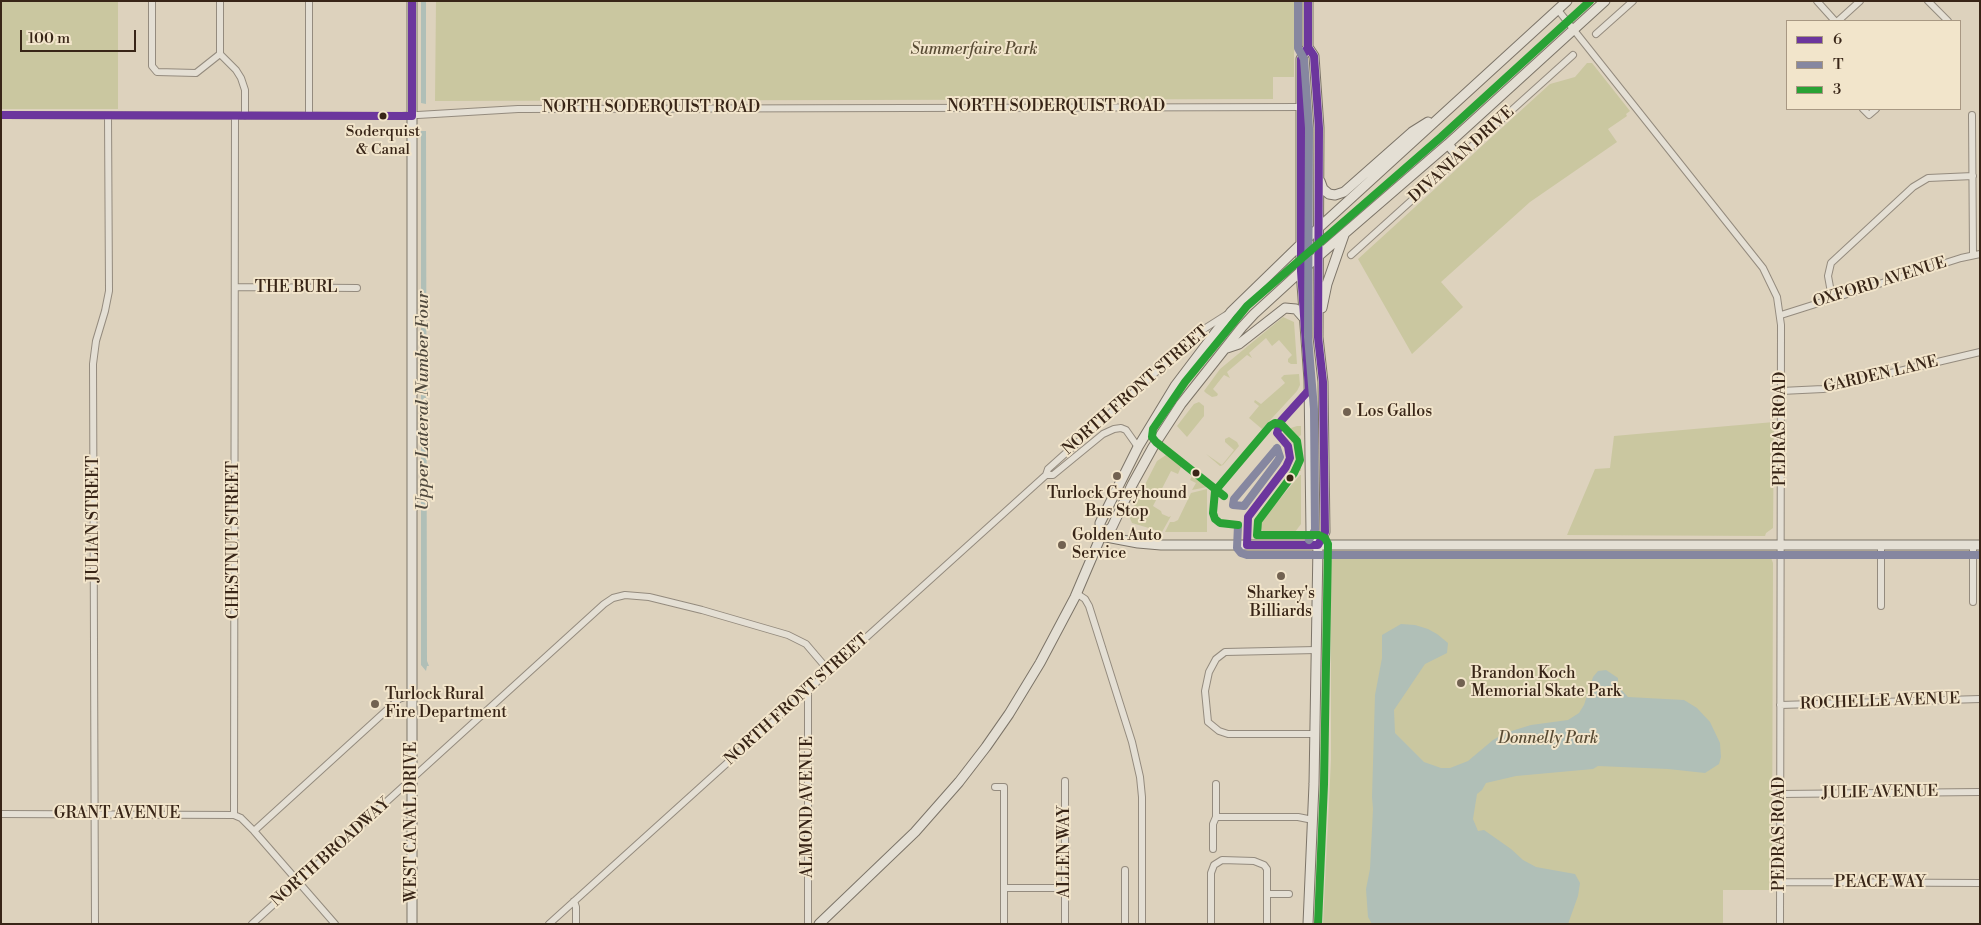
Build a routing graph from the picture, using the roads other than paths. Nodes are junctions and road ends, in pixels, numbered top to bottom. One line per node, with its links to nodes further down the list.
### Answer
1 (152, 1): 19 (street)
2 (220, 1): 19 (street)
3 (309, 1): 26 (street)
4 (412, 1): 31 (street, WEST CANAL DRIVE)
5 (1308, 1): 18 (street)
6 (1567, 1): 12 (street)
7 (1605, 1): 16 (street)
8 (1633, 1): 17 (street)
9 (1817, 1): 13 (street)
10 (1860, 1): 14 (street)
11 (1928, 1): 15 (street)
12 (1558, 10): 16 (street, PEDRAS ROAD); 24 (street)
13 (1836, 20)
14 (1838, 20)
15 (1947, 20)
16 (1574, 30): 32 (street); 47 (street, PEDRAS ROAD)
17 (1596, 34)
18 (1308, 46): 21 (street); 34 (street)
19 (220, 54): 30 (street)
20 (1573, 55): 33 (street, DIVANIAN DRIVE)
21 (1302, 107): 31 (street, NORTH SODERQUIST ROAD); 38 (street)
22 (1864, 110): 23 (street)
23 (1875, 110)
24 (1446, 112): 34 (street); 36 (street)
25 (1, 115): 28 (street, NORTH SODERQUIST ROAD)
26 (309, 115): 30 (street, NORTH SODERQUIST ROAD); 31 (street, NORTH SODERQUIST ROAD)
27 (1972, 115): 35 (street)
28 (108, 116): 29 (street, NORTH SODERQUIST ROAD); 77 (street, JULIAN STREET)
29 (235, 116): 30 (street, NORTH SODERQUIST ROAD); 43 (street, CHESTNUT STREET)
30 (245, 116)
31 (412, 116): 66 (street, WEST CANAL DRIVE)
32 (1448, 144): 33 (street); 37 (street)
33 (1459, 158): 40 (street, DIVANIAN DRIVE)
34 (1319, 174): 36 (street)
35 (1973, 176): 39 (street); 45 (street)
36 (1318, 229): 38 (street); 41 (street)
37 (1344, 234): 41 (street); 49 (street)
38 (1301, 244): 42 (street); 46 (street)
39 (1976, 255): 45 (street, OXFORD AVENUE)
40 (1351, 256)
41 (1318, 257): 42 (street); 49 (street)
42 (1301, 271): 48 (street); 50 (street)
43 (235, 287): 44 (street, THE BURL); 78 (street, CHESTNUT STREET)
44 (357, 288)
45 (1832, 298): 47 (street, OXFORD AVENUE)
46 (1231, 312): 53 (street); 54 (street, NORTH FRONT STREET)
47 (1781, 315): 52 (street, PEDRAS ROAD)
48 (1304, 318): 50 (street); 56 (street)
49 (1318, 337): 56 (street)
50 (1226, 348): 55 (street)
51 (1980, 352): 52 (street, GARDEN LANE)
52 (1781, 391): 57 (street, PEDRAS ROAD)
53 (1138, 446): 54 (street, NORTH FRONT STREET); 55 (street)
54 (1046, 475): 64 (street, NORTH FRONT STREET)
55 (1101, 536): 56 (street); 60 (street)
56 (1318, 545): 57 (street); 63 (street)
57 (1781, 545): 58 (street); 68 (street, PEDRAS ROAD)
58 (1881, 545): 59 (street); 62 (street)
59 (1977, 545): 61 (street)
60 (1076, 593): 99 (street); 103 (street)
61 (1973, 602)
62 (1881, 606)
63 (1316, 650): 69 (street); 69 (street)
64 (829, 671): 65 (street, NORTH FRONT STREET); 70 (street, NORTH BROADWAY)
65 (808, 690): 91 (street, NORTH FRONT STREET); 98 (street, ALMOND AVENUE)
66 (411, 695): 70 (street, WEST CANAL DRIVE); 81 (street)
67 (1980, 698): 68 (street, ROCHELLE AVENUE)
68 (1780, 705): 75 (street, PEDRAS ROAD)
69 (1315, 734): 80 (street)
70 (411, 780): 85 (street, NORTH BROADWAY); 95 (street, WEST CANAL DRIVE)
71 (1065, 781): 88 (street, ALLEN WAY)
72 (1216, 784): 79 (street)
73 (995, 787): 87 (street)
74 (1980, 792): 75 (street, JULIE AVENUE)
75 (1780, 794): 84 (street, PEDRAS ROAD)
76 (1, 814): 77 (street, GRANT AVENUE)
77 (95, 814): 78 (street, GRANT AVENUE); 92 (street, JULIAN STREET)
78 (234, 815): 81 (street)
79 (1216, 817): 80 (street); 82 (street)
80 (1313, 820): 106 (street)
81 (254, 831): 85 (street)
82 (1212, 849)
83 (1125, 870): 102 (street)
84 (1780, 882): 86 (street, PEACE WAY); 107 (street, PEDRAS ROAD)
85 (298, 883): 93 (street, NORTH BROADWAY); 94 (street)
86 (1980, 883)
87 (1004, 888): 88 (street); 100 (street)
88 (1065, 888): 101 (street, ALLEN WAY)
89 (1268, 894): 90 (street); 104 (street); 105 (street)
90 (1289, 894)
91 (574, 901): 96 (street, NORTH FRONT STREET); 97 (street)
92 (95, 924)
93 (252, 924)
94 (335, 924)
95 (412, 924)
96 (549, 924)
97 (576, 924)
98 (808, 924)
99 (819, 924)
100 (1004, 924)
101 (1065, 924)
102 (1125, 924)
103 (1142, 924)
104 (1211, 924)
105 (1268, 924)
106 (1308, 924)
107 (1780, 924)

